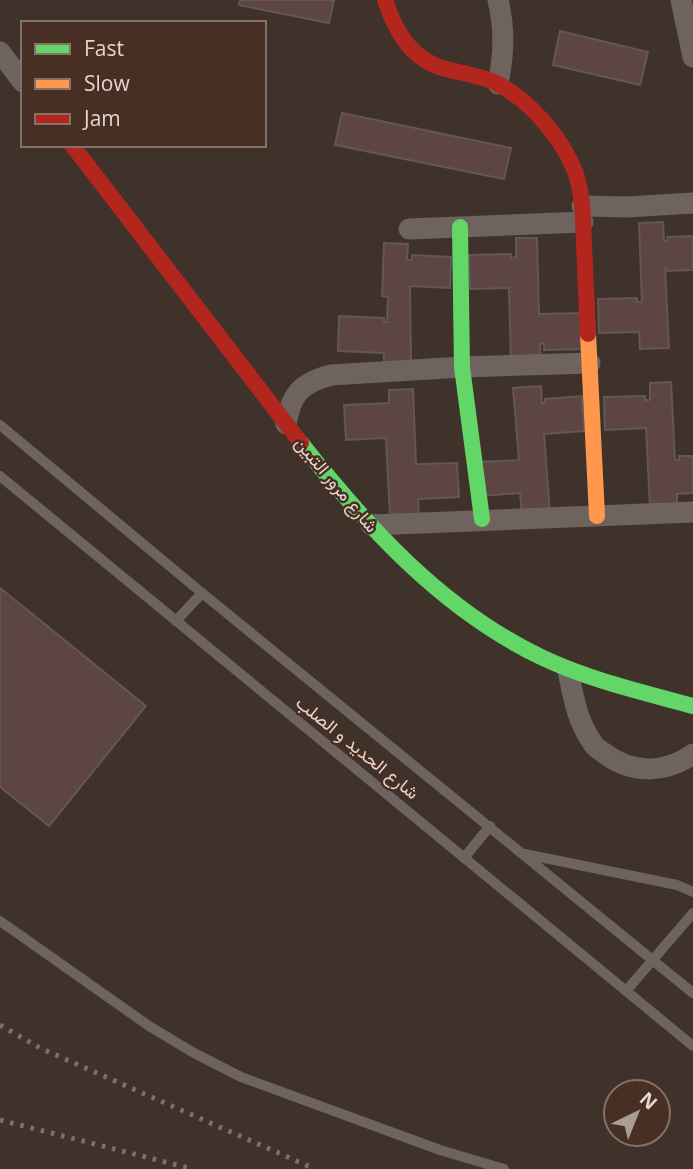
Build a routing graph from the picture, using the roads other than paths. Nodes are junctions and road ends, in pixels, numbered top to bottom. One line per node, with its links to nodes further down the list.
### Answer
1 (385, 0): 7 (street)
2 (498, 0): 7 (street)
3 (681, 0): 5 (street)
4 (0, 52): 6 (street)
5 (693, 57)
6 (21, 79)
7 (498, 84): 10 (street)
8 (74, 147): 15 (street, شارع مرور التبين)
9 (693, 203): 10 (street)
10 (583, 214): 11 (street); 13 (street)
11 (460, 227): 12 (street); 14 (street)
12 (409, 229)
13 (590, 363): 14 (street); 19 (street)
14 (462, 367): 15 (street); 20 (street)
15 (286, 424): 21 (street, شارع مرور التبين)
16 (0, 425): 22 (lane, شارع الحديد و الصلب)
17 (0, 476): 23 (lane, شارع الحديد و الصلب)
18 (693, 512): 19 (street)
19 (597, 516): 20 (street)
20 (482, 520): 21 (street)
21 (371, 525): 24 (street, شارع مرور التبين)
22 (202, 593): 23 (lane); 27 (lane, شارع الحديد و الصلب)
23 (176, 621): 29 (lane, شارع الحديد و الصلب)
24 (568, 671): 25 (street, شارع مرور التبين); 26 (street)
25 (693, 706)
26 (693, 754)
27 (490, 826): 28 (lane, شارع الحديد و الصلب); 29 (lane)
28 (522, 853): 30 (lane); 33 (lane, شارع الحديد و الصلب)
29 (464, 858): 34 (lane, شارع الحديد و الصلب)
30 (693, 892)
31 (693, 913): 33 (lane)
32 (0, 921): 37 (lane)
33 (653, 960): 34 (lane); 35 (lane, شارع الحديد و الصلب)
34 (626, 991): 36 (lane, شارع الحديد و الصلب)
35 (693, 993)
36 (693, 1046)
37 (504, 1169)

